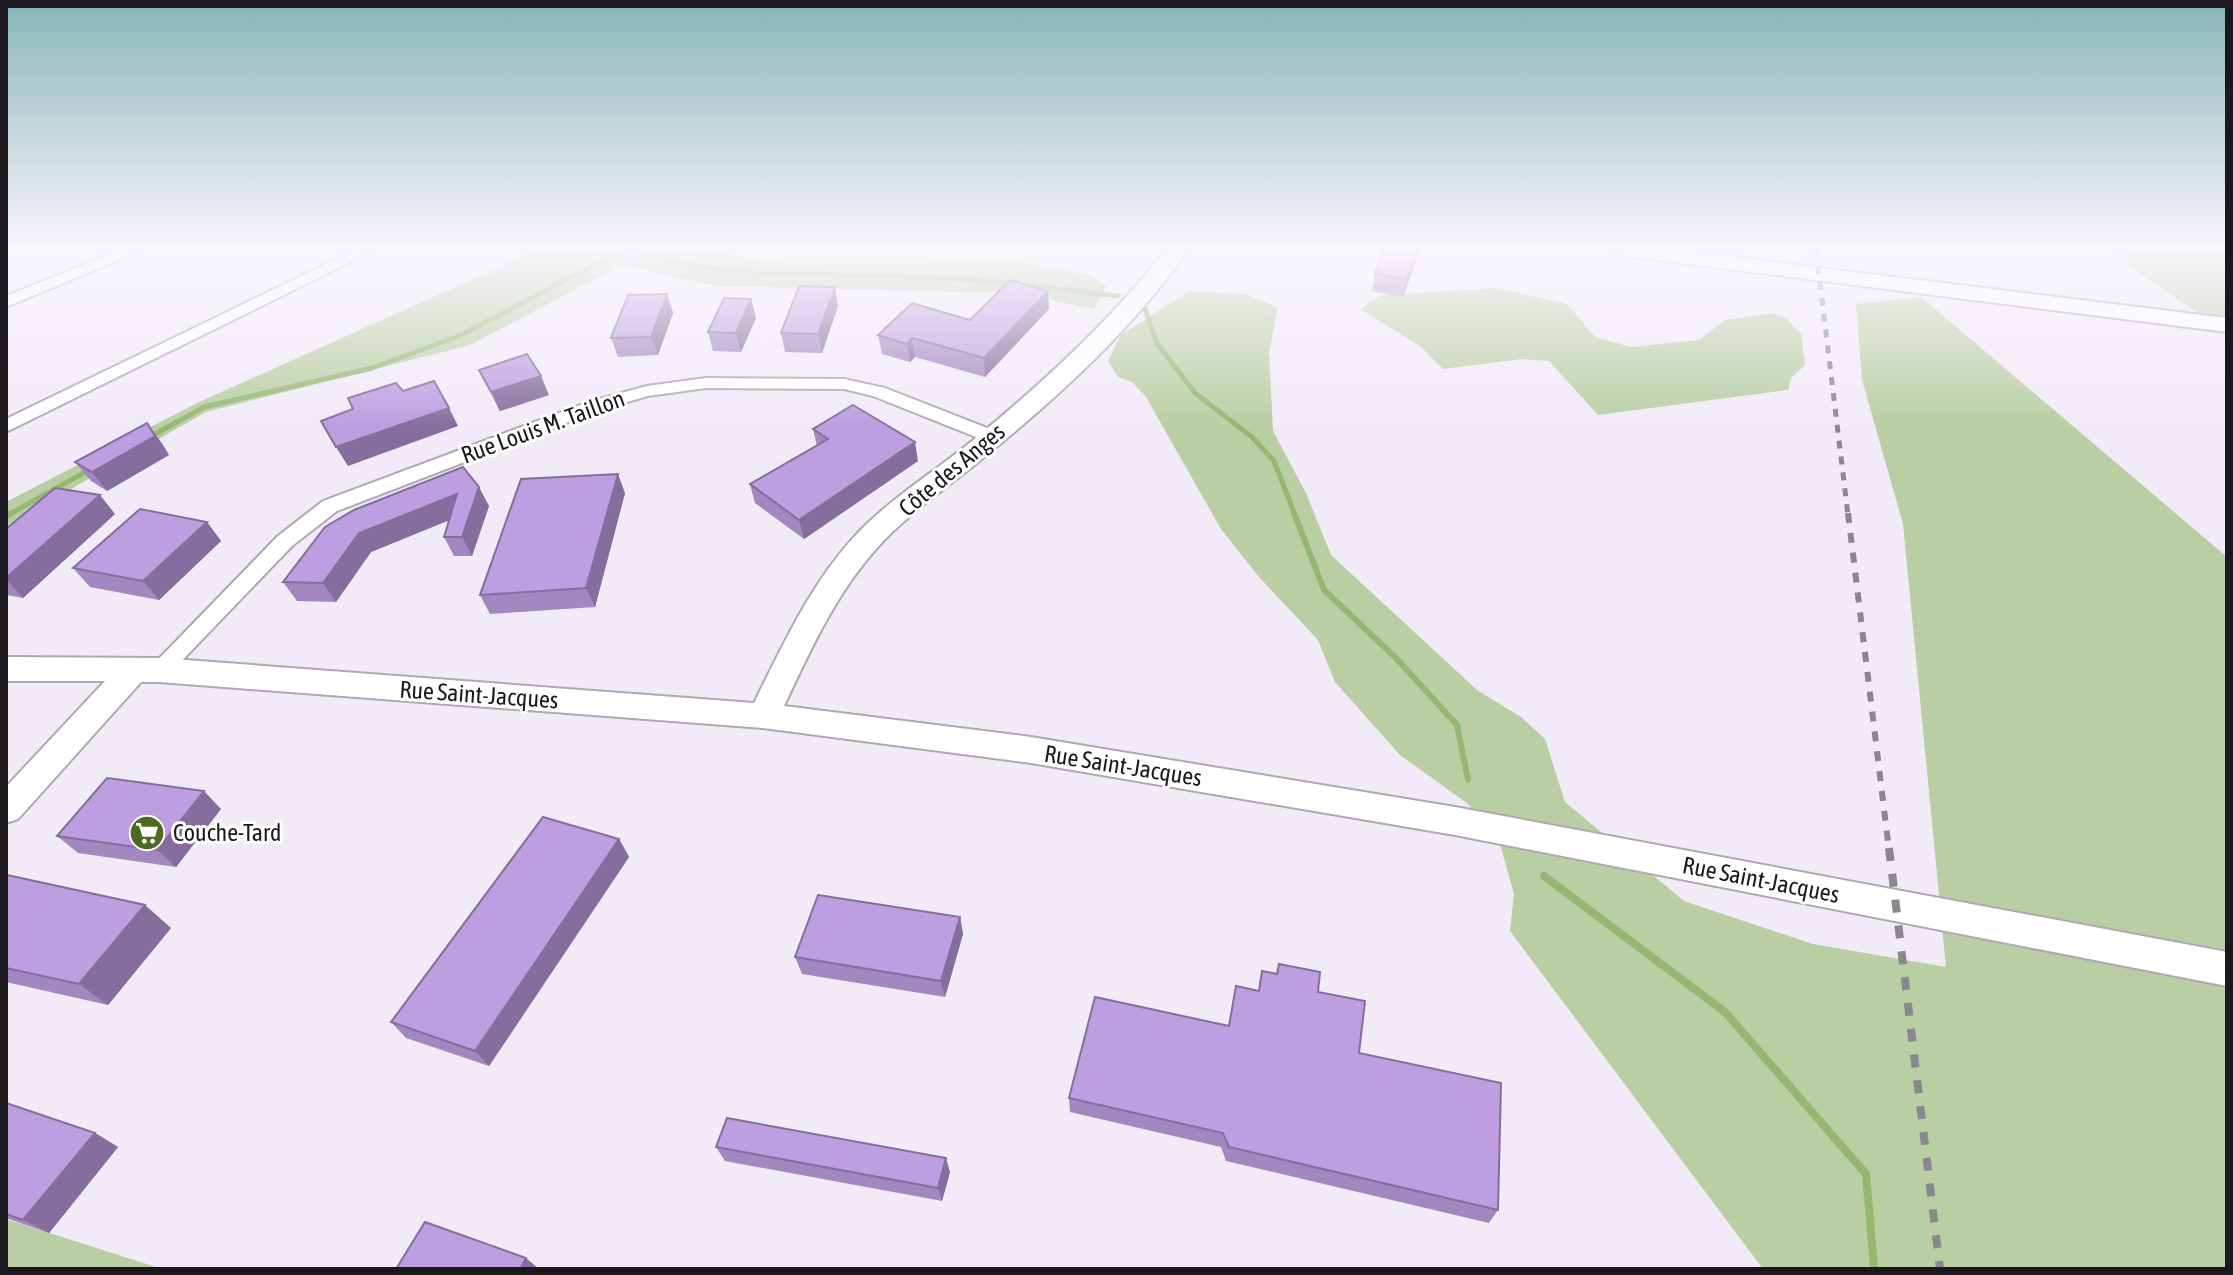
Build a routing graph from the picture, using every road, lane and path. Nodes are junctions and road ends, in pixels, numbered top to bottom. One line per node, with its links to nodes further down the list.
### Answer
1 (245, 310): 5 (street)
2 (1129, 310): 6 (street, Côte des Anges)
3 (2103, 310): 4 (street)
4 (2227, 325)
5 (6, 426)
6 (993, 437): 8 (street, Rue Louis M. Taillon); 9 (street, Côte des Anges)
7 (6, 669): 8 (street, Rue Saint-Jacques)
8 (146, 670): 9 (street, Rue Saint-Jacques); 10 (street)
9 (763, 716): 11 (street, Rue Saint-Jacques)
10 (6, 809)
11 (2227, 969)

